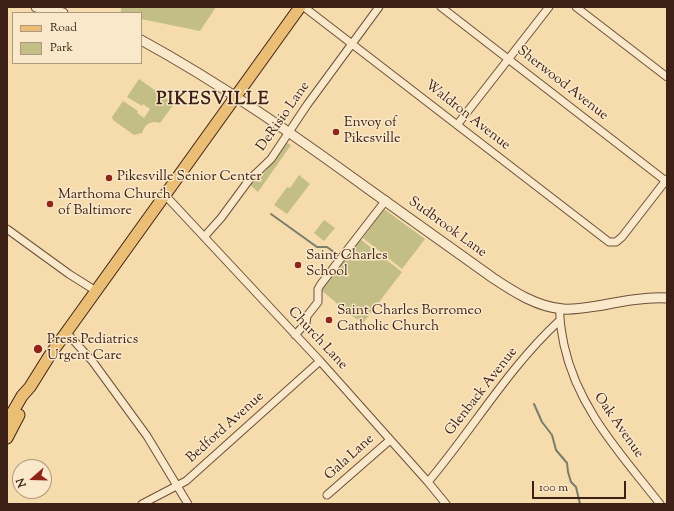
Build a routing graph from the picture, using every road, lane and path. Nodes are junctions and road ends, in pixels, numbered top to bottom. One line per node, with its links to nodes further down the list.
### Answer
1 (36, 7): 8 (street)
2 (300, 7): 13 (main road)
3 (304, 7): 10 (street, Waldron Avenue)
4 (379, 7): 10 (street, DeRisio Lane)
5 (441, 7): 11 (street, Sherwood Avenue)
6 (549, 7): 11 (street)
7 (576, 7): 12 (street)
8 (58, 12)
9 (142, 41): 13 (street, Sudbrook Lane)
10 (353, 44): 14 (street, Waldron Avenue); 15 (street, DeRisio Lane)
11 (508, 59): 14 (street); 16 (street, Sherwood Avenue)
12 (667, 77)
13 (236, 96): 15 (street, Sudbrook Lane); 17 (main road)
14 (457, 125): 16 (street, Waldron Avenue)
15 (289, 132): 18 (street, Sudbrook Lane); 20 (street, DeRisio Lane)
16 (666, 181)
17 (164, 195): 20 (street, Church Lane); 21 (main road)
18 (386, 200): 23 (street, Sudbrook Lane); 26 (street)
19 (7, 229): 21 (street)
20 (204, 237): 26 (street, Church Lane)
21 (96, 291): 25 (main road)
22 (667, 298): 23 (street, Sudbrook Lane)
23 (560, 309): 24 (street, Oak Avenue)
24 (559, 321): 32 (street, Glenback Avenue); 38 (street, Oak Avenue)
25 (66, 332): 28 (main road); 33 (street)
26 (295, 335): 27 (street, Church Lane)
27 (320, 361): 31 (street, Church Lane); 33 (street, Bedford Avenue)
28 (30, 387): 29 (main road); 30 (main road)
29 (7, 422)
30 (7, 438)
31 (390, 440): 32 (street, Church Lane); 34 (street, Gala Lane)
32 (428, 482): 37 (street, Church Lane)
33 (178, 486): 35 (street, Bedford Avenue); 36 (street)
34 (327, 495)
35 (142, 504)
36 (188, 504)
37 (446, 504)
38 (660, 504)

